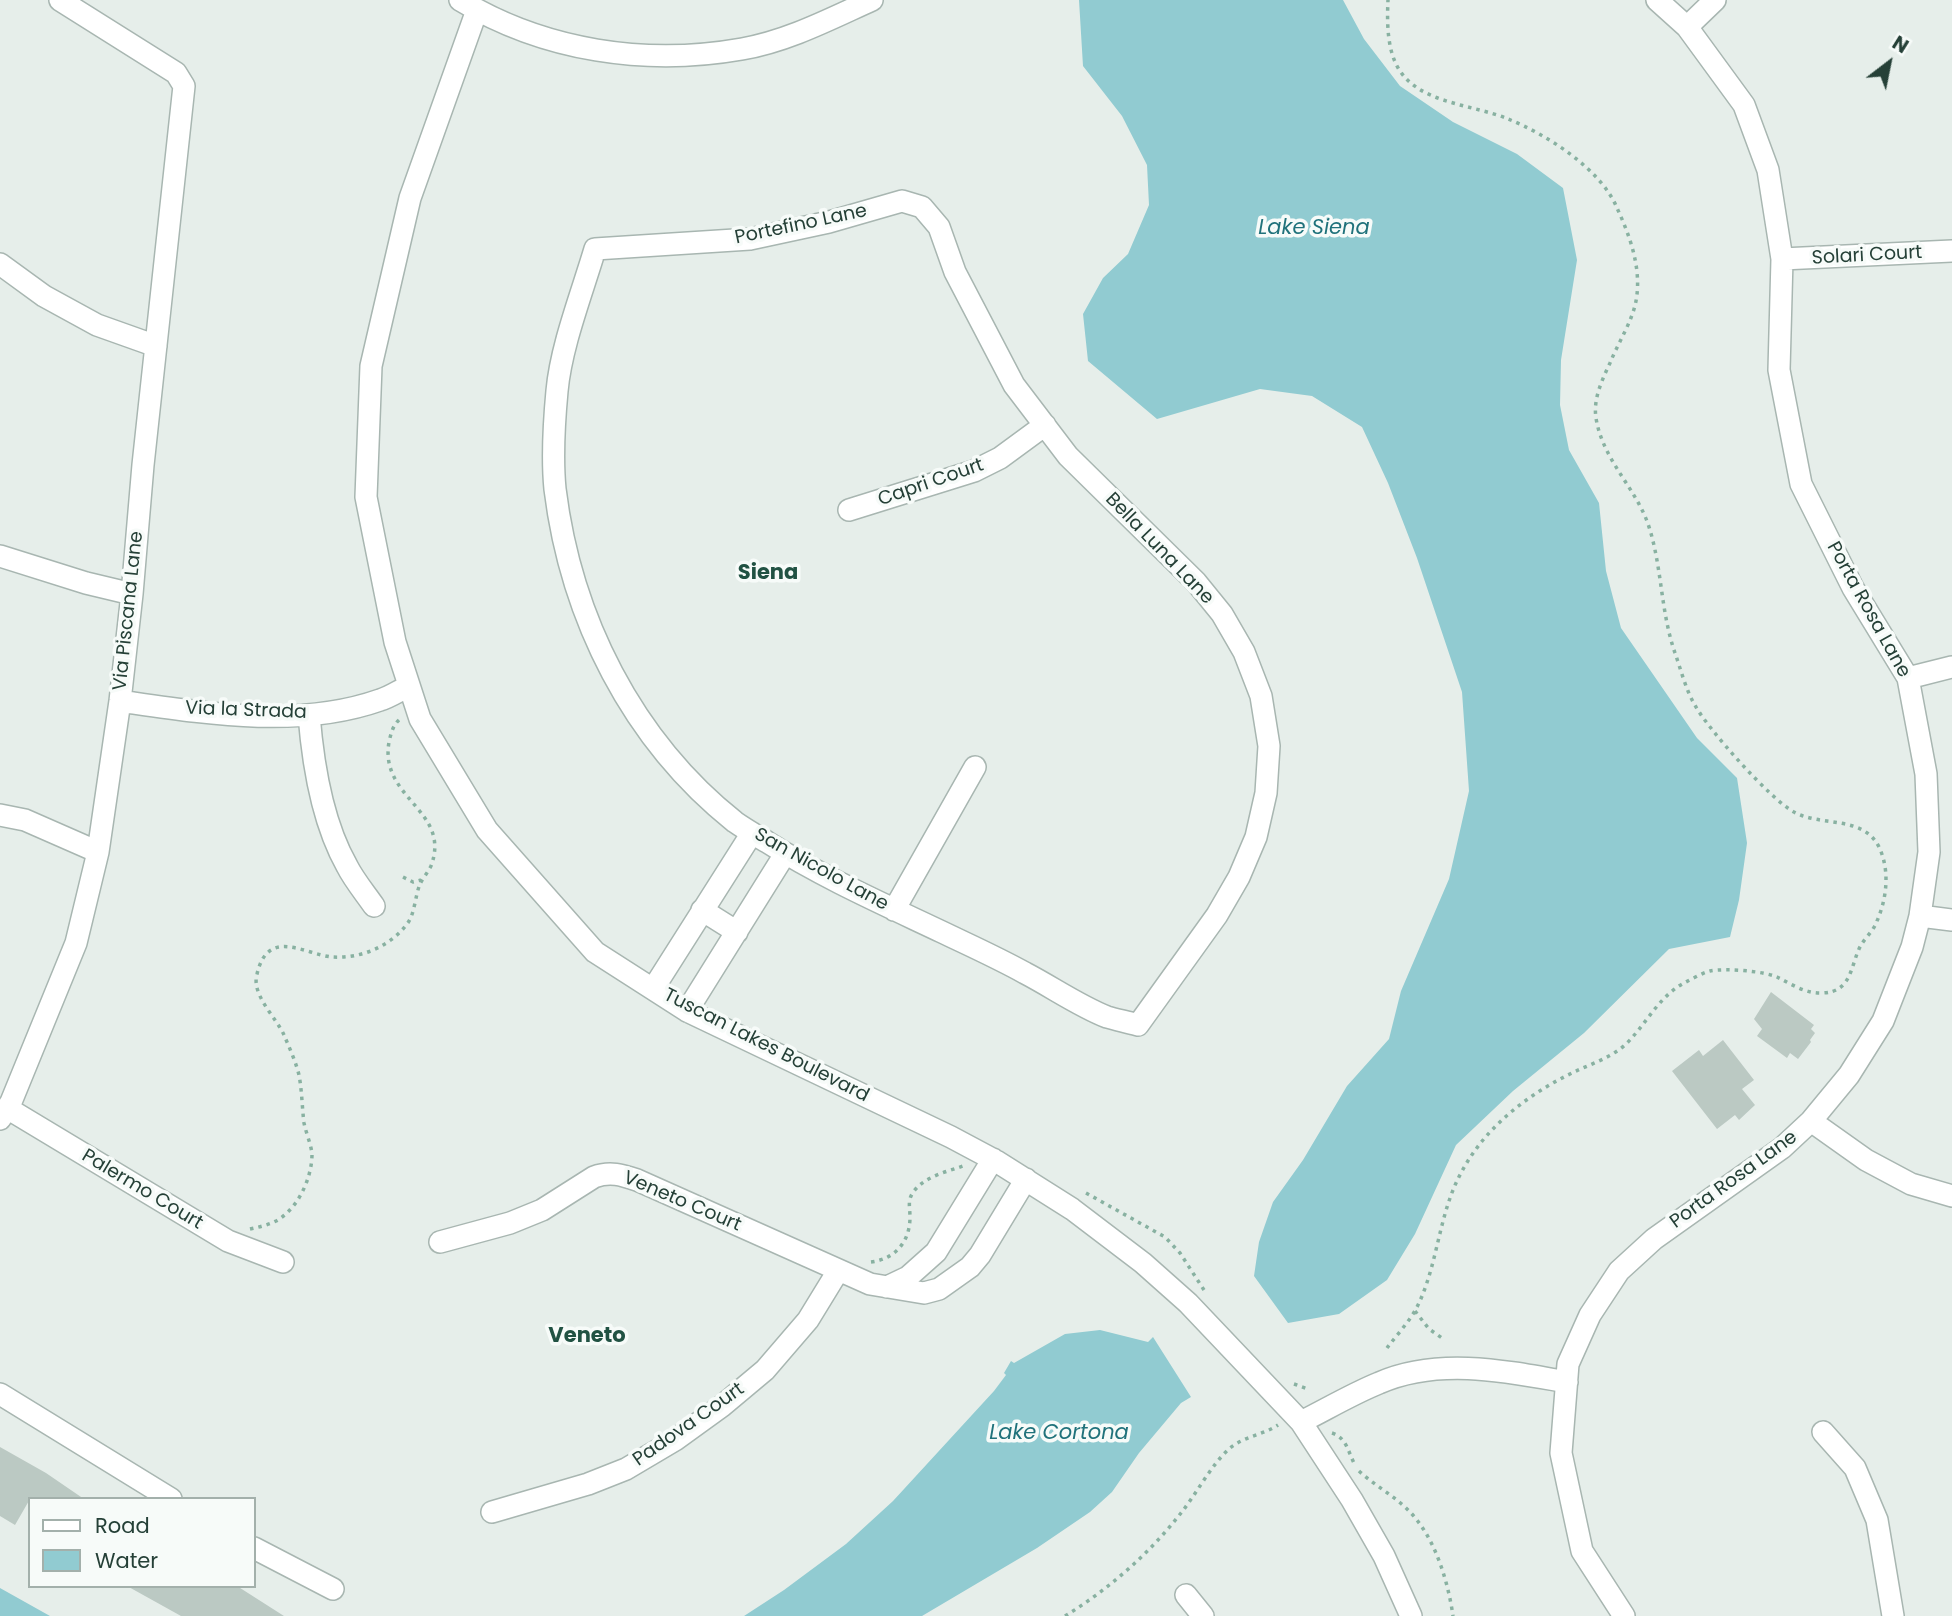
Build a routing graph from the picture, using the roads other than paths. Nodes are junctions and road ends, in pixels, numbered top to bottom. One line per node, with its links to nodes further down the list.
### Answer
1 (872, 0): 5 (street)
2 (1657, 0): 6 (street, Porta Rosa Lane)
3 (1714, 0): 6 (street)
4 (74, 3): 12 (street, Via Piscana Lane)
5 (468, 5): 19 (street, Tuscan Lakes Boulevard)
6 (1687, 27): 10 (street, Porta Rosa Lane)
7 (922, 207): 8 (street, Portefino Lane); 13 (street, Bella Luna Lane)
8 (595, 249): 24 (street, San Nicolo Lane)
9 (1952, 251): 10 (street, Solari Court)
10 (1782, 260): 18 (street, Porta Rosa Lane)
11 (0, 264): 12 (street)
12 (156, 346): 16 (street, Via Piscana Lane)
13 (1045, 425): 14 (street, Capri Court); 35 (street, Bella Luna Lane)
14 (849, 510)
15 (0, 556): 16 (street)
16 (132, 594): 20 (street, Via Piscana Lane)
17 (1952, 667): 18 (street)
18 (1908, 678): 30 (street, Porta Rosa Lane)
19 (412, 696): 21 (street, Via la Strada); 33 (street, Tuscan Lakes Boulevard)
20 (120, 701): 21 (street, Via la Strada); 25 (street, Via Piscana Lane)
21 (309, 715): 27 (street)
22 (975, 767): 28 (street)
23 (0, 815): 25 (street)
24 (752, 833): 26 (street, San Nicolo Lane); 29 (street)
25 (98, 852): 36 (street, Via Piscana Lane)
26 (785, 854): 28 (street, San Nicolo Lane); 32 (street)
27 (374, 906)
28 (894, 910): 35 (street, San Nicolo Lane)
29 (702, 911): 32 (street); 33 (street)
30 (1920, 916): 31 (street); 37 (street, Porta Rosa Lane)
31 (1952, 920)
32 (737, 932): 34 (street)
33 (653, 989): 34 (street, Tuscan Lakes Boulevard)
34 (687, 1011): 38 (street, Tuscan Lakes Boulevard)
35 (1138, 1025)
36 (3, 1114): 42 (street, Palermo Court)
37 (1811, 1121): 40 (street); 45 (street, Porta Rosa Lane)
38 (993, 1159): 39 (street, Tuscan Lakes Boulevard); 44 (street)
39 (1026, 1180): 44 (street, Veneto Court); 47 (street, Tuscan Lakes Boulevard)
40 (1952, 1196)
41 (440, 1242): 43 (street, Veneto Court)
42 (283, 1262)
43 (838, 1271): 44 (street, Veneto Court); 50 (street, Padova Court)
44 (887, 1287)
45 (1567, 1382): 47 (street); 56 (street, Porta Rosa Lane)
46 (0, 1394): 49 (street)
47 (1292, 1422): 55 (street, Tuscan Lakes Boulevard)
48 (1823, 1433): 57 (street)
49 (169, 1497)
50 (492, 1512)
51 (256, 1549): 52 (street)
52 (334, 1589)
53 (1186, 1595): 54 (street)
54 (1203, 1616)
55 (1411, 1616)
56 (1624, 1616)
57 (1893, 1616)

